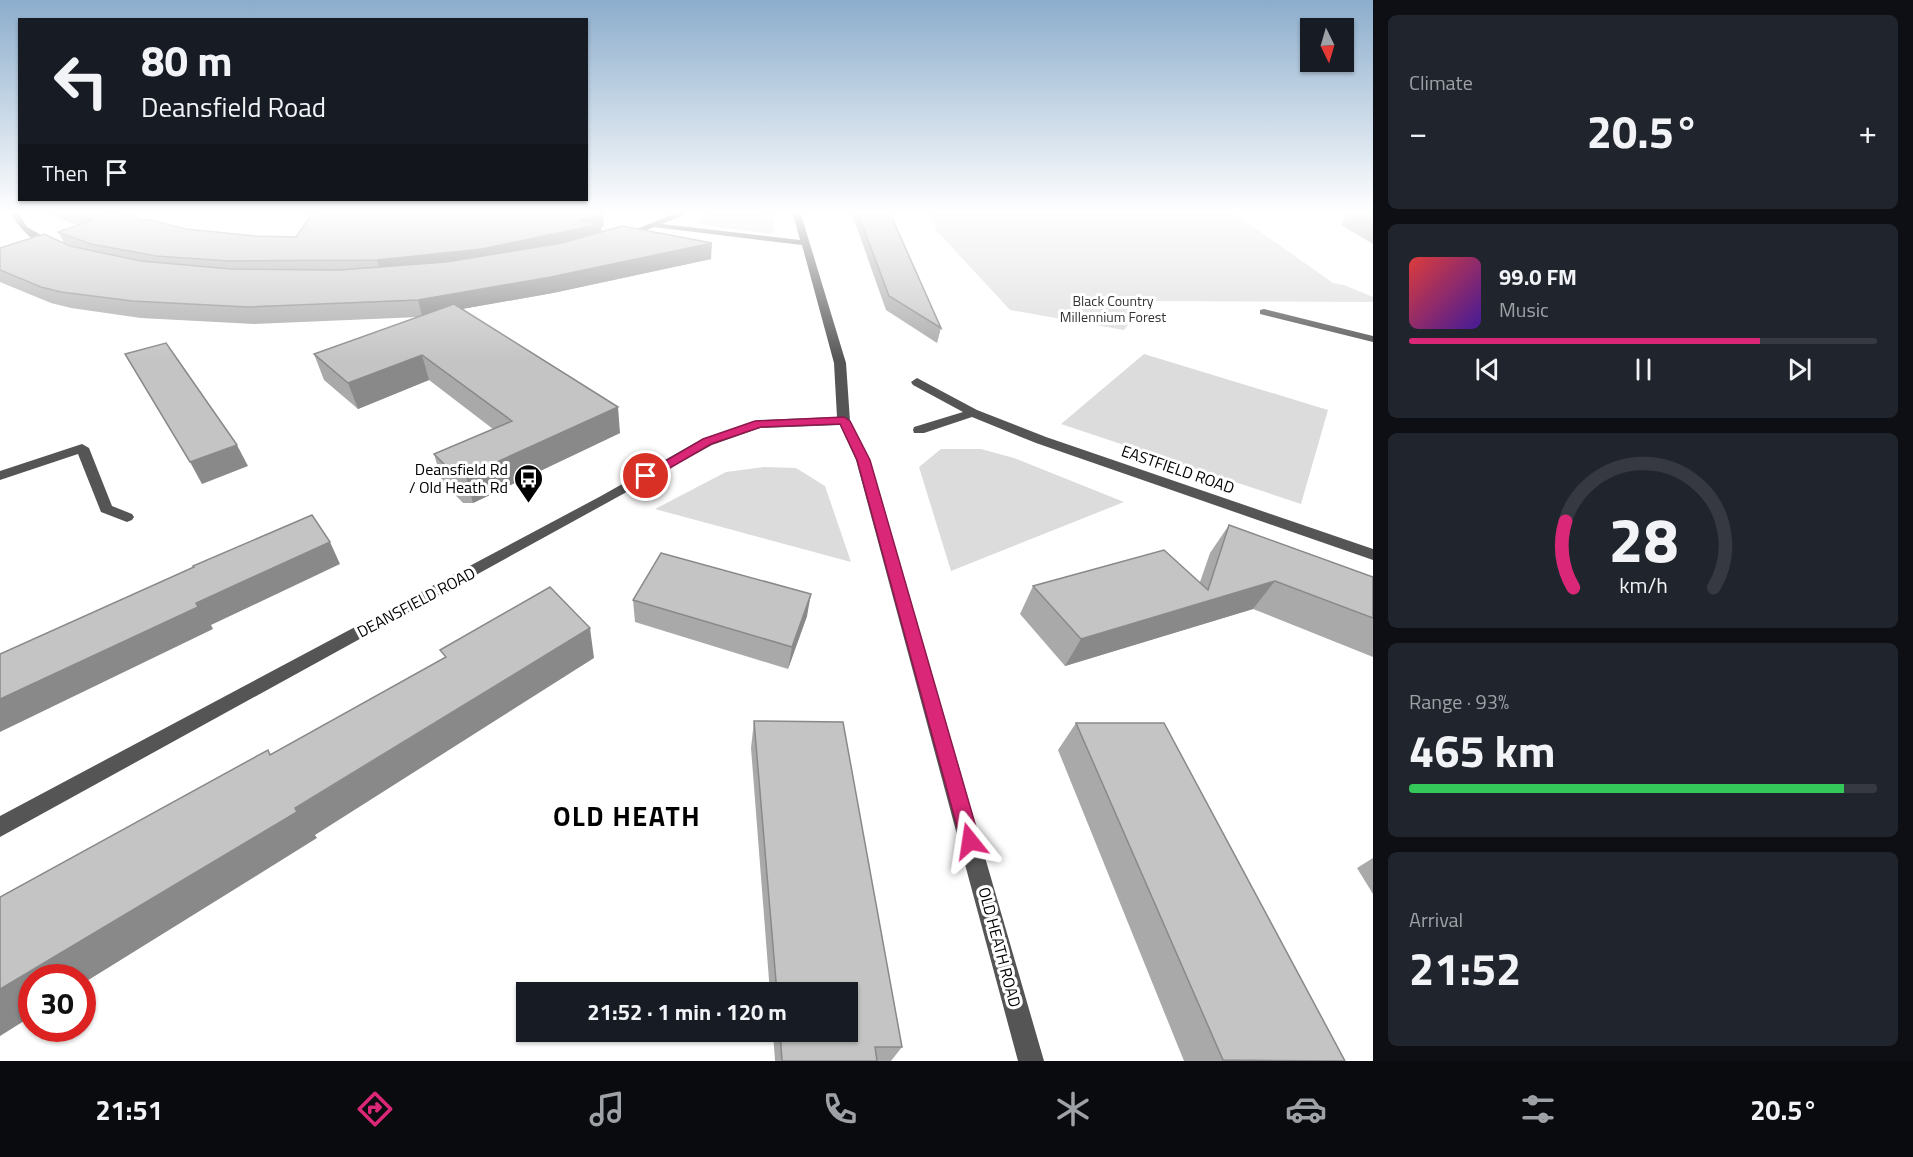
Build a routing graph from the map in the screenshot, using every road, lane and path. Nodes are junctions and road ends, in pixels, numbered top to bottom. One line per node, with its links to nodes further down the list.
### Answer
1 (810, 261): 6 (street, OLD HEATH ROAD)
2 (1264, 312): 3 (street)
3 (1373, 339)
4 (917, 382): 5 (street, EASTFIELD ROAD)
5 (973, 413): 7 (street); 10 (street, EASTFIELD ROAD)
6 (844, 421): 11 (street, DEANSFIELD ROAD); 12 (street, OLD HEATH ROAD)
7 (919, 430)
8 (0, 476): 9 (street)
9 (127, 518)
10 (1373, 555)
11 (0, 827)
12 (1031, 1061)

